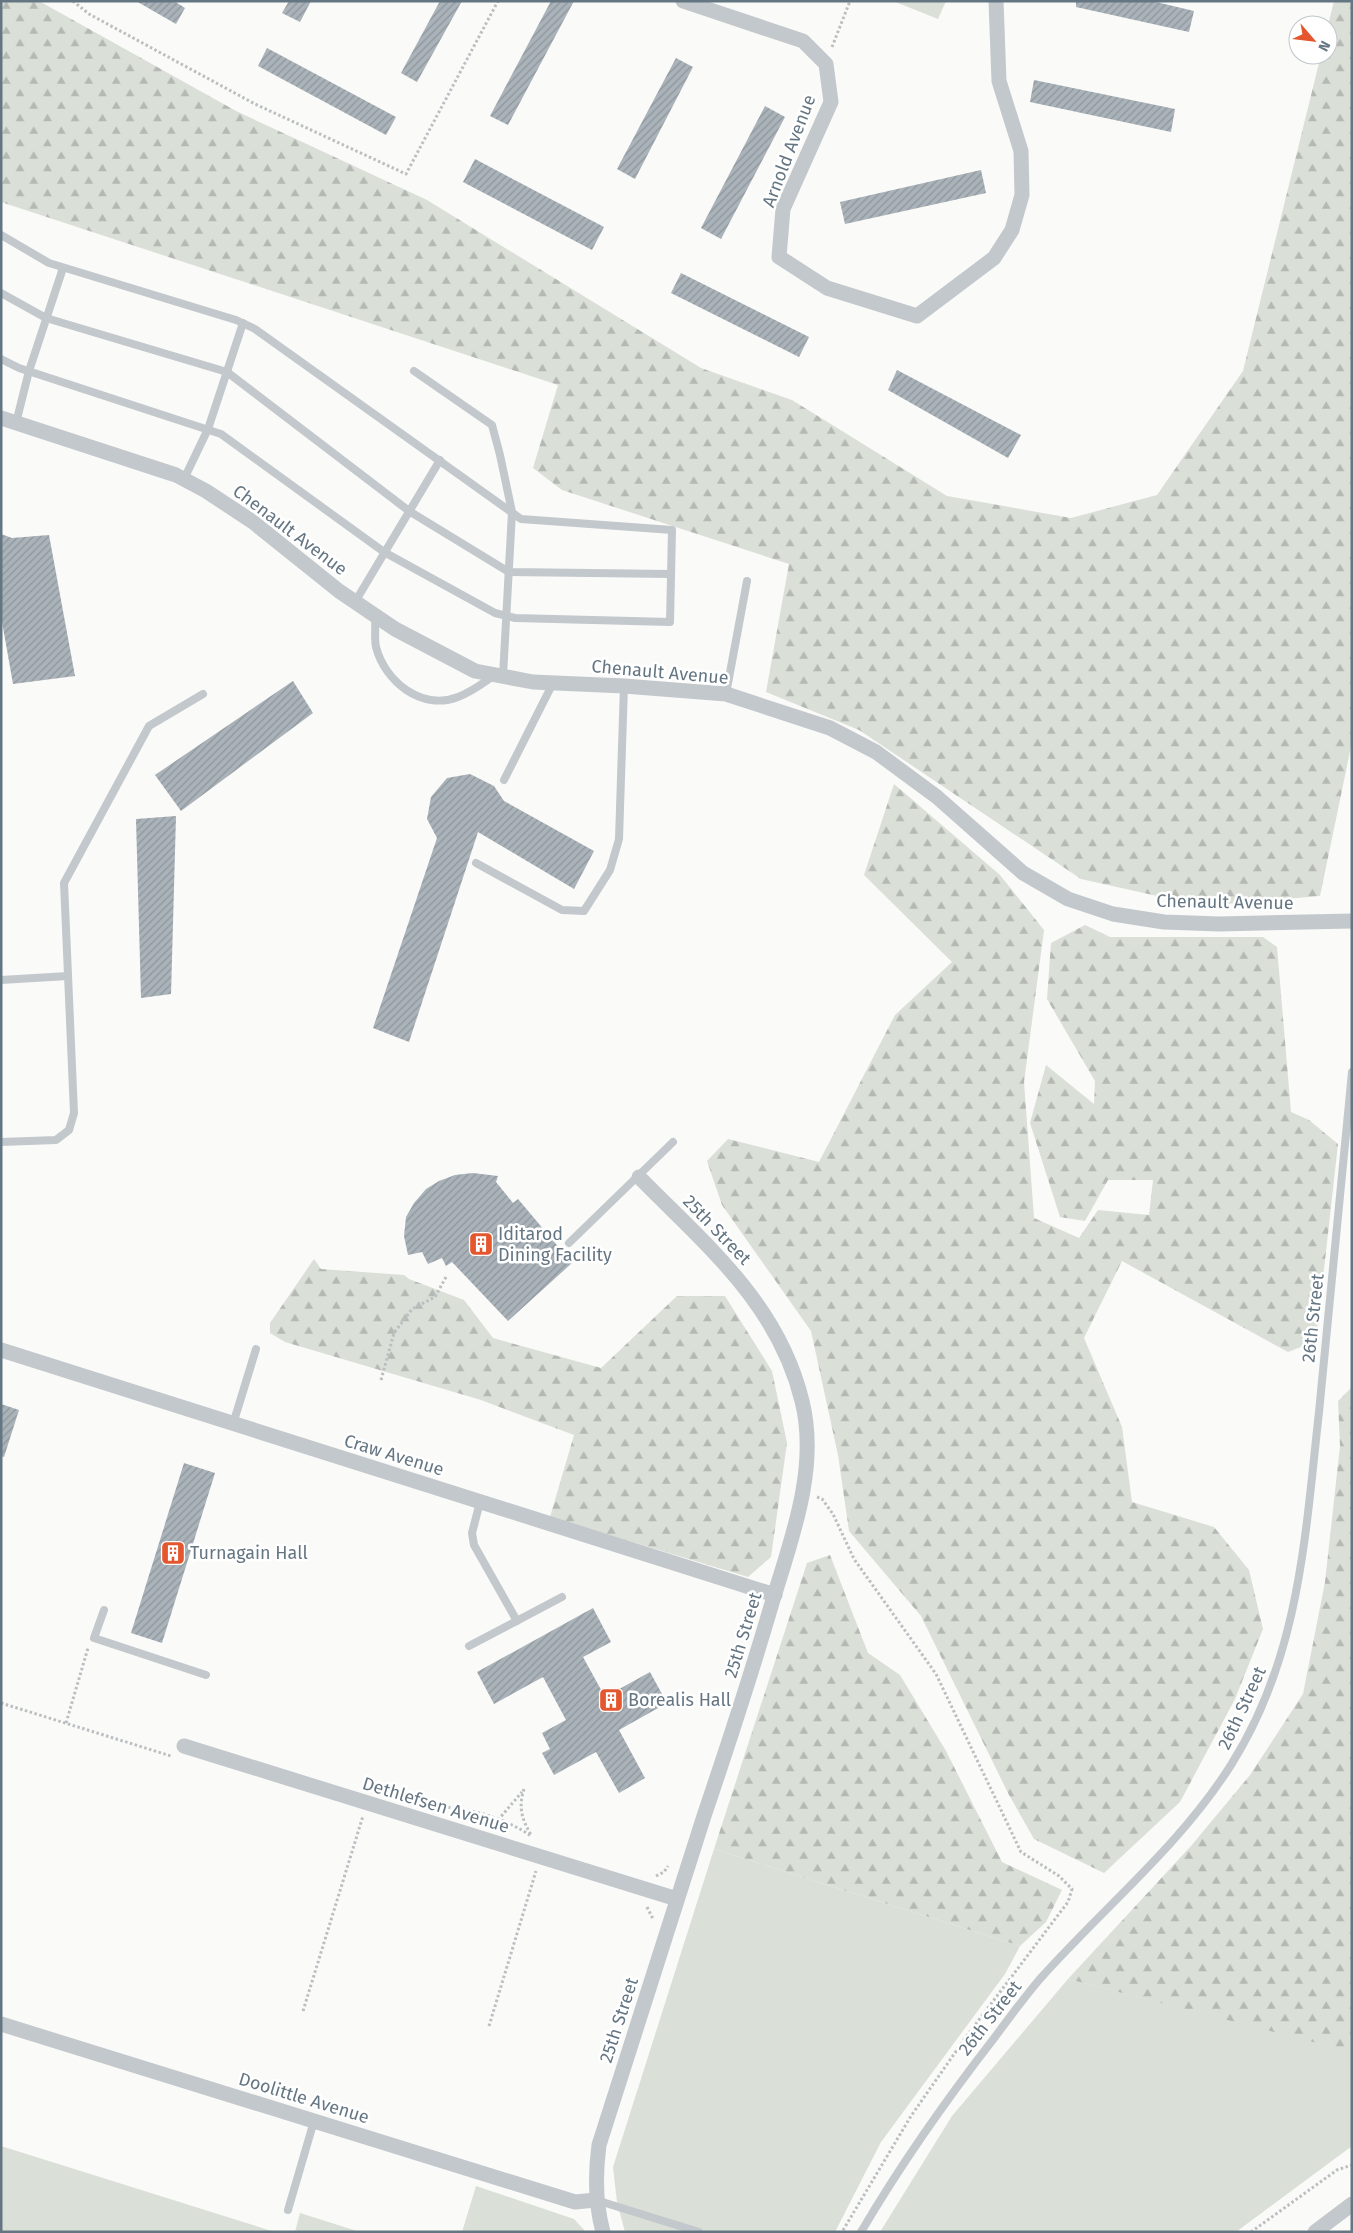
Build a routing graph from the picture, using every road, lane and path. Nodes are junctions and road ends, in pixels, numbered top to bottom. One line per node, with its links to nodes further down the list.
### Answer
1 (73, 1): 2 (path)
2 (498, 1)
3 (683, 1): 6 (street)
4 (850, 1): 6 (path)
5 (996, 1): 6 (street, Arnold Avenue)
6 (826, 64)
7 (1, 235): 8 (lane)
8 (62, 268): 10 (lane); 11 (lane)
9 (1, 293): 10 (lane)
10 (46, 318): 13 (lane); 14 (lane)
11 (243, 323): 14 (lane); 18 (lane)
12 (1, 359): 13 (lane)
13 (29, 371): 16 (lane); 17 (lane)
14 (227, 372): 17 (lane); 20 (lane)
15 (414, 372): 21 (lane)
16 (8, 421): 19 (street, Chenault Avenue)
17 (208, 430): 19 (lane); 22 (lane)
18 (440, 460): 20 (lane); 21 (lane)
19 (184, 479): 26 (street, Chenault Avenue)
20 (409, 511): 22 (lane); 23 (lane)
21 (512, 512): 23 (lane); 24 (lane)
22 (384, 552): 26 (lane); 28 (lane)
23 (509, 572): 24 (lane); 28 (lane)
24 (671, 574): 28 (lane)
25 (747, 581): 33 (lane)
26 (355, 602): 27 (street, Chenault Avenue)
27 (375, 616): 29 (street, Chenault Avenue); 29 (lane)
28 (506, 616): 29 (lane)
29 (499, 675): 30 (street, Chenault Avenue)
30 (553, 683): 31 (street, Chenault Avenue); 34 (lane)
31 (624, 686): 33 (street, Chenault Avenue); 35 (lane)
32 (203, 694): 37 (lane)
33 (726, 694): 36 (street, Chenault Avenue)
34 (504, 780)
35 (476, 863)
36 (1352, 921)
37 (68, 976): 38 (lane); 40 (lane)
38 (1, 980)
39 (1352, 1072): 76 (lane, 26th Street)
40 (1, 1142)
41 (672, 1142): 42 (lane)
42 (639, 1176): 43 (lane); 49 (street, 25th Street)
43 (569, 1242)
44 (446, 1277): 47 (path)
45 (256, 1349): 48 (lane)
46 (1, 1350): 48 (street, Craw Avenue)
47 (381, 1380)
48 (233, 1424): 50 (street, Craw Avenue)
49 (803, 1490): 51 (street, 25th Street); 75 (path)
50 (480, 1502): 51 (street, Craw Avenue); 54 (lane)
51 (775, 1595): 64 (street, 25th Street)
52 (562, 1597): 54 (lane)
53 (104, 1610): 55 (lane)
54 (516, 1621): 56 (lane)
55 (94, 1638): 57 (lane); 58 (path)
56 (469, 1646)
57 (206, 1675)
58 (66, 1723)
59 (184, 1746): 64 (street, Dethlefsen Avenue)
60 (363, 1816): 65 (path)
61 (498, 1820): 62 (path)
62 (532, 1837)
63 (536, 1870): 67 (path)
64 (677, 1899): 70 (street, 25th Street)
65 (303, 2011)
66 (1, 2024): 68 (street, Doolittle Avenue)
67 (488, 2026)
68 (314, 2121): 70 (street, Doolittle Avenue); 72 (lane)
69 (1352, 2165): 77 (path)
70 (596, 2200): 73 (street, 25th Street); 74 (lane)
71 (1352, 2204): 78 (street)
72 (288, 2210)
73 (604, 2232)
74 (699, 2232)
75 (842, 2232)
76 (861, 2232)
77 (1251, 2232)
78 (1315, 2232)

